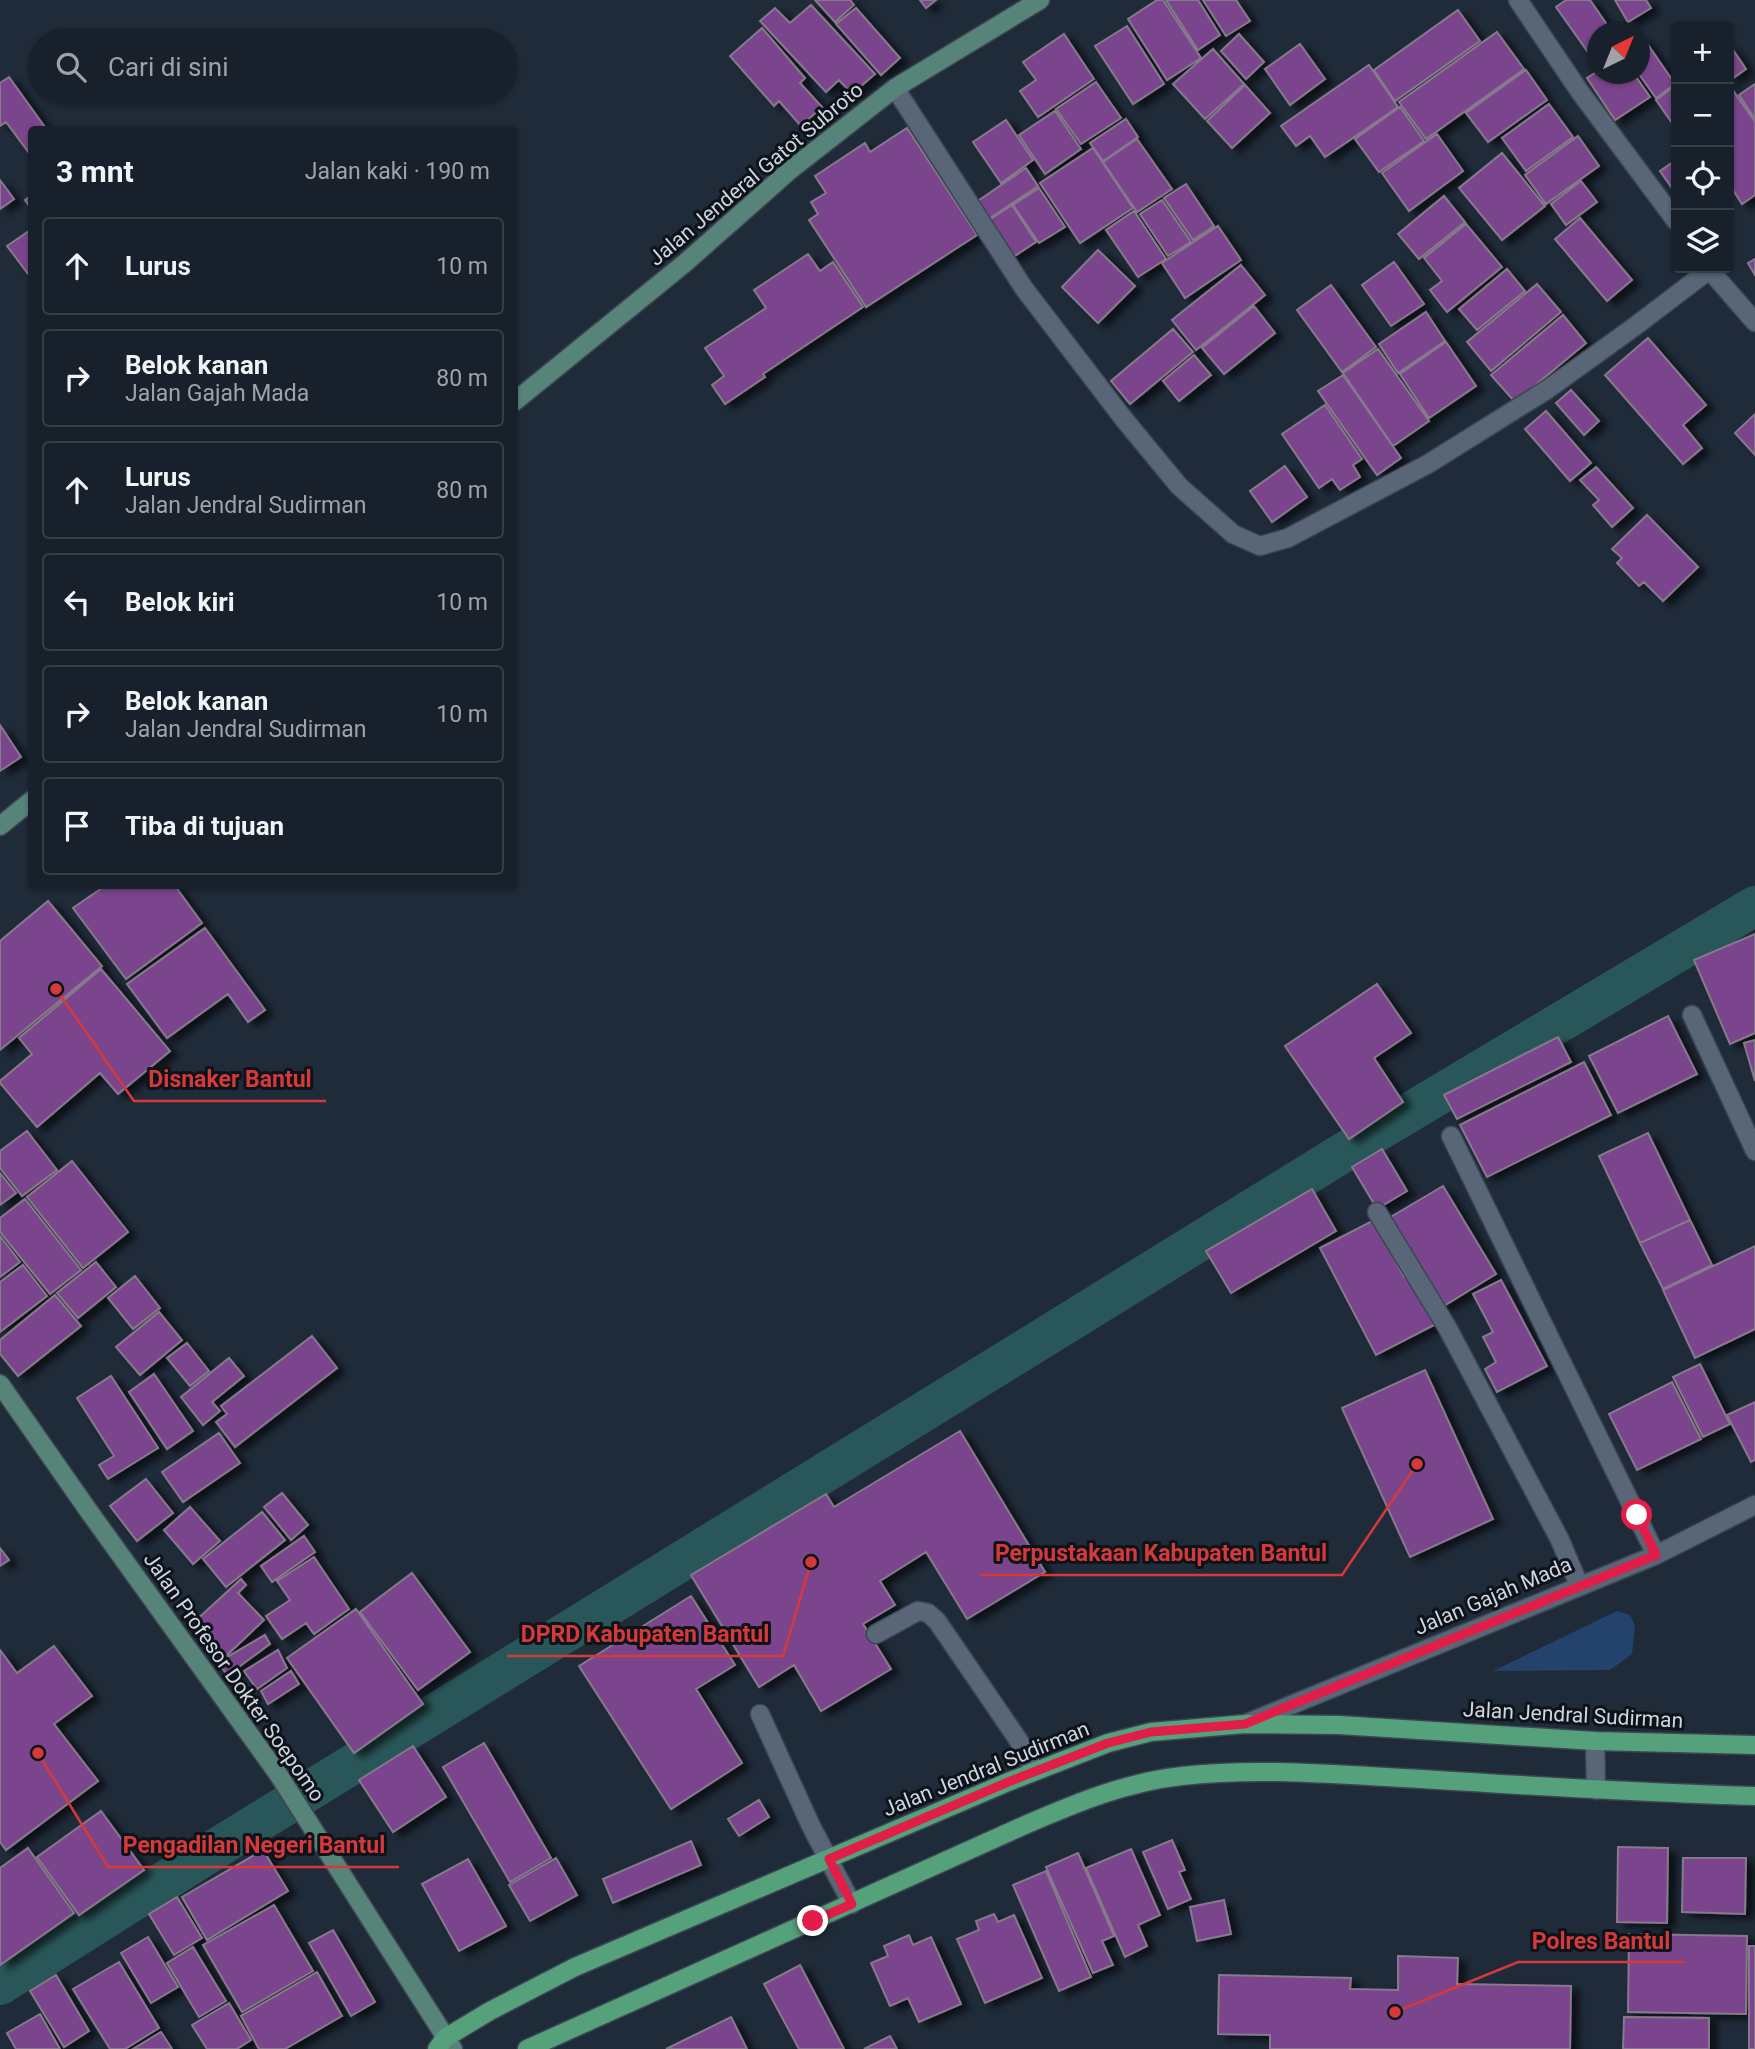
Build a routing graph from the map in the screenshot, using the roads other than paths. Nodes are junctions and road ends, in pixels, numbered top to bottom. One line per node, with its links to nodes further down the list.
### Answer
1 (1040, 0): 3 (main road, Jalan Jenderal Gatot Subroto)
2 (1518, 0): 4 (street)
3 (895, 88): 5 (street); 8 (main road, Jalan Jenderal Gatot Subroto)
4 (1671, 214)
5 (1703, 273)
6 (1712, 273): 7 (street)
7 (1755, 321)
8 (518, 399)
9 (28, 803): 10 (main road)
10 (0, 826)
11 (1692, 1015): 13 (street)
12 (1451, 1136): 17 (street)
13 (1755, 1151)
14 (1377, 1212): 18 (street)
15 (0, 1384): 29 (main road, Jalan Profesor Dokter Soepomo)
16 (1755, 1505): 17 (street, Jalan Gajah Mada)
17 (1656, 1555): 18 (street, Jalan Gajah Mada)
18 (1579, 1585): 21 (street, Jalan Gajah Mada)
19 (876, 1634): 24 (street)
20 (761, 1714): 27 (street)
21 (1245, 1724): 22 (main road, Jalan Jendral Sudirman); 24 (main road, Jalan Jendral Sudirman)
22 (1595, 1741): 23 (main road, Jalan Jendral Sudirman); 25 (street)
23 (1755, 1745)
24 (1035, 1771): 27 (main road, Jalan Jendral Sudirman)
25 (1596, 1790): 26 (main road); 28 (main road)
26 (1755, 1796)
27 (829, 1859): 28 (street); 29 (main road, Jalan Jendral Sudirman)
28 (852, 1904): 30 (main road)
29 (445, 2045)
30 (527, 2049)

